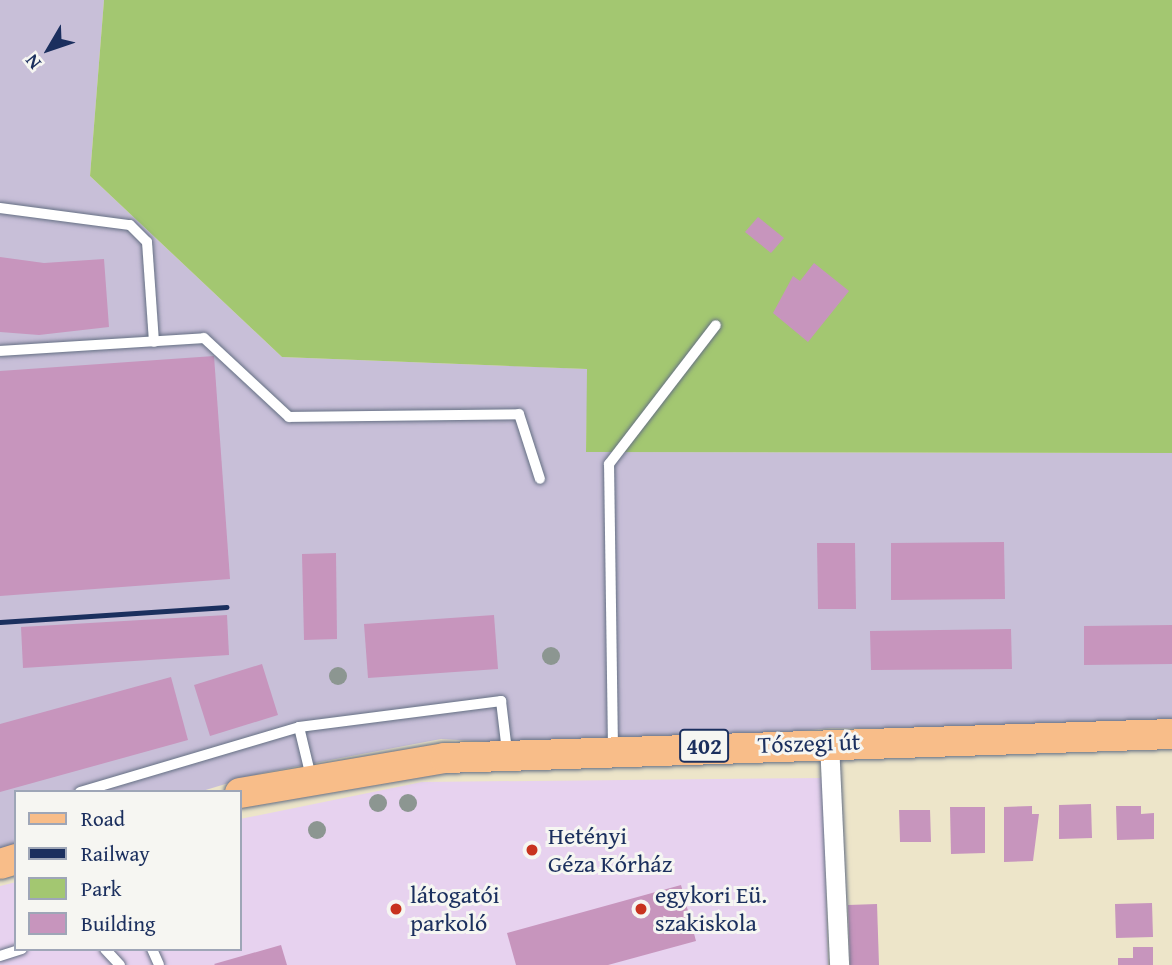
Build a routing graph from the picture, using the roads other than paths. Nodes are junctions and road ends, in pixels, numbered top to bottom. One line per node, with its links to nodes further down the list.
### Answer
1 (0, 208): 3 (lane)
2 (716, 326): 9 (lane)
3 (154, 342): 4 (lane); 5 (lane)
4 (0, 351)
5 (540, 479)
6 (299, 727): 10 (lane); 11 (lane); 12 (lane)
7 (1172, 734): 8 (main road, Tószegi út / 402)
8 (829, 742): 9 (main road, Tószegi út / 402); 16 (street)
9 (613, 749): 10 (main road, Tószegi út / 402)
10 (508, 755): 11 (main road, Tószegi út / 402)
11 (311, 777): 13 (main road, Tószegi út / 402)
12 (87, 790)
13 (242, 793)
14 (107, 951): 15 (lane)
15 (120, 965)
16 (839, 965)

